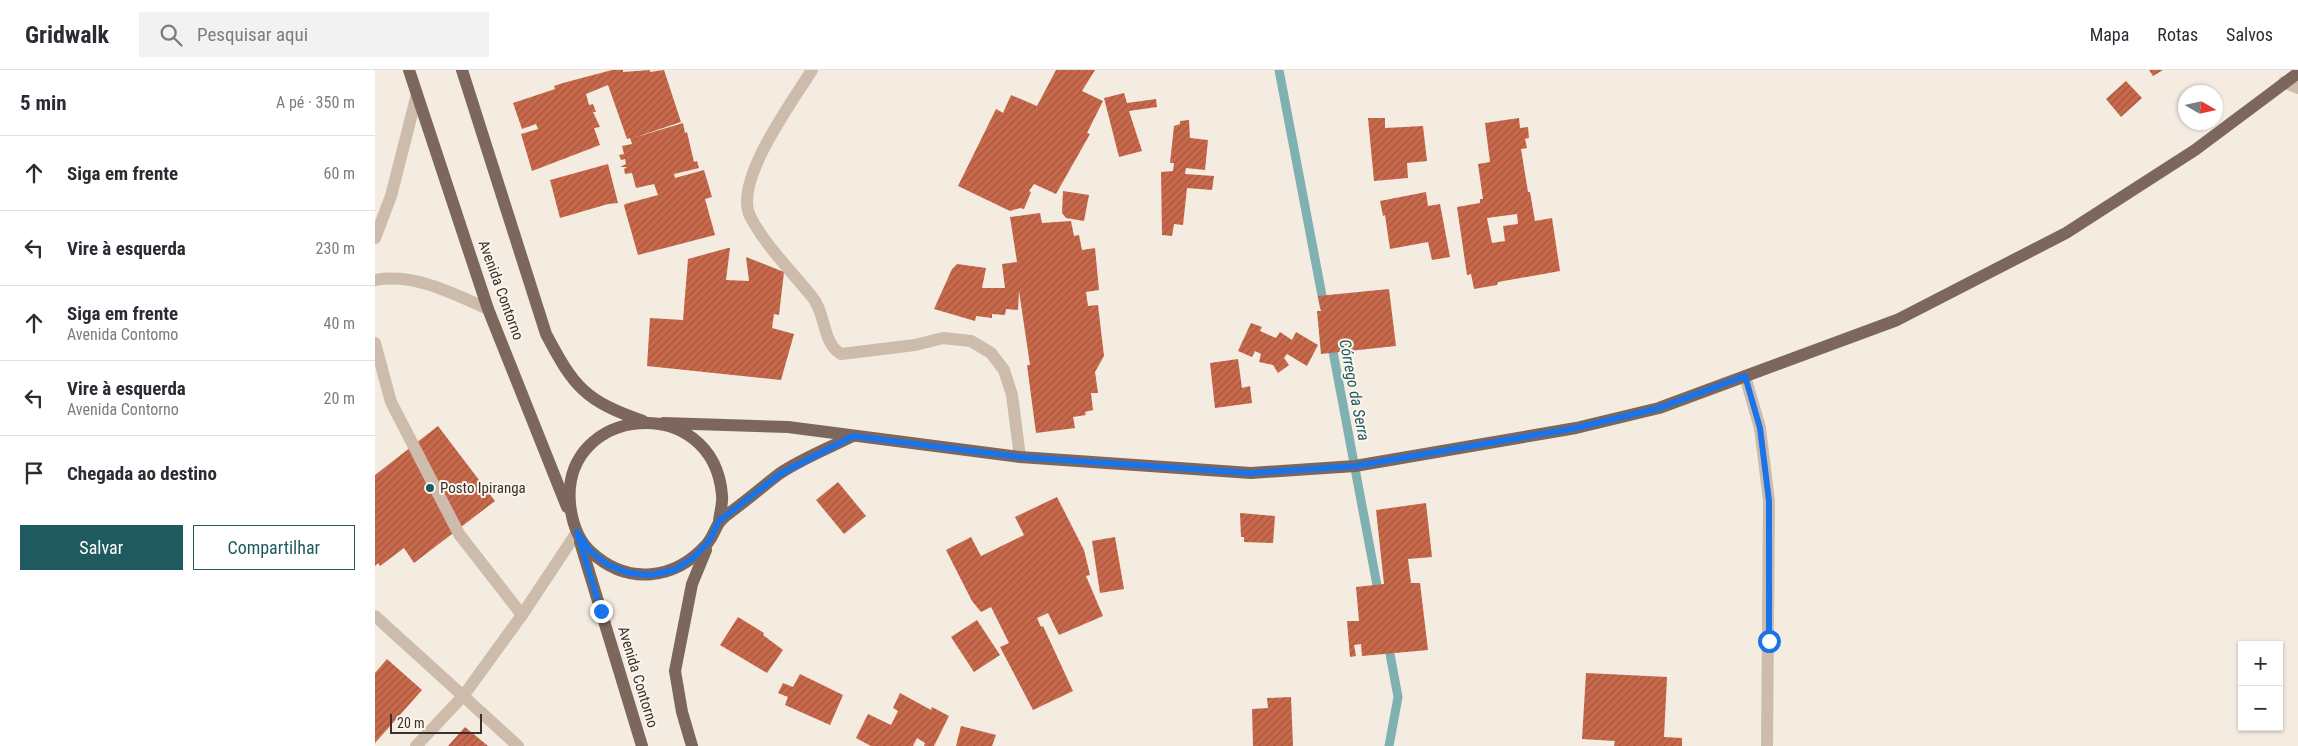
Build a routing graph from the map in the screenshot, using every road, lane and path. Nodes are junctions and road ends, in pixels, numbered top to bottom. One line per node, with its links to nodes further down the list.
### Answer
1 (409, 70): 7 (main road, Avenida Contorno)
2 (462, 70): 13 (main road, Avenida Contorno)
3 (812, 70): 16 (street)
4 (2298, 73): 5 (main road)
5 (2284, 82): 6 (street); 12 (main road)
6 (2298, 88)
7 (417, 94): 8 (street); 10 (main road, Avenida Contorno)
8 (375, 238)
9 (375, 280): 10 (street)
10 (489, 309): 17 (main road, Avenida Contorno)
11 (375, 343): 21 (street)
12 (1745, 376): 16 (main road); 28 (street)
13 (645, 422): 14 (main road); 17 (main road)
14 (663, 423): 15 (main road); 18 (main road)
15 (853, 436): 16 (main road); 18 (main road)
16 (1020, 457)
17 (571, 518): 19 (main road)
18 (719, 521): 20 (main road)
19 (577, 532): 20 (main road); 21 (street); 26 (main road, Avenida Contorno)
20 (709, 541): 27 (main road)
21 (522, 615): 23 (street)
22 (375, 616): 23 (street)
23 (464, 695): 24 (street); 25 (street)
24 (416, 746)
25 (518, 746)
26 (642, 746)
27 (692, 746)
28 (1767, 746)

